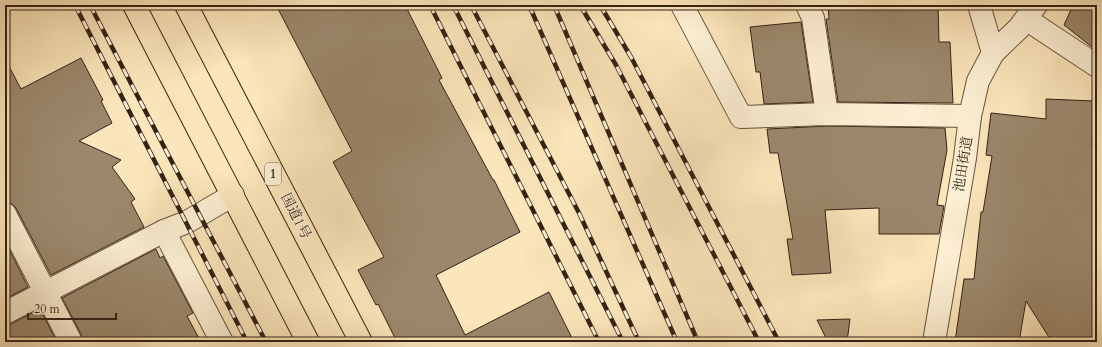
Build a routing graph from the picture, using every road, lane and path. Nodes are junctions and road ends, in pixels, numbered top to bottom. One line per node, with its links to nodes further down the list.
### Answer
1 (134, 5): 11 (highway)
2 (186, 5): 19 (highway, 国道1号 / 1)
3 (682, 5): 9 (street)
4 (807, 5): 9 (street)
5 (979, 5): 7 (street)
6 (1031, 12): 7 (street, 池田街道); 8 (street)
7 (993, 53): 10 (street, 池田街道)
8 (1096, 64)
9 (827, 114): 10 (street)
10 (970, 116): 20 (street, 池田街道)
11 (233, 196): 13 (street); 18 (highway)
12 (5, 214): 14 (street)
13 (164, 231): 14 (street); 17 (street)
14 (45, 293): 15 (street); 16 (street)
15 (5, 313)
16 (71, 342)
17 (222, 342)
18 (308, 342)
19 (361, 342)
20 (934, 342)

